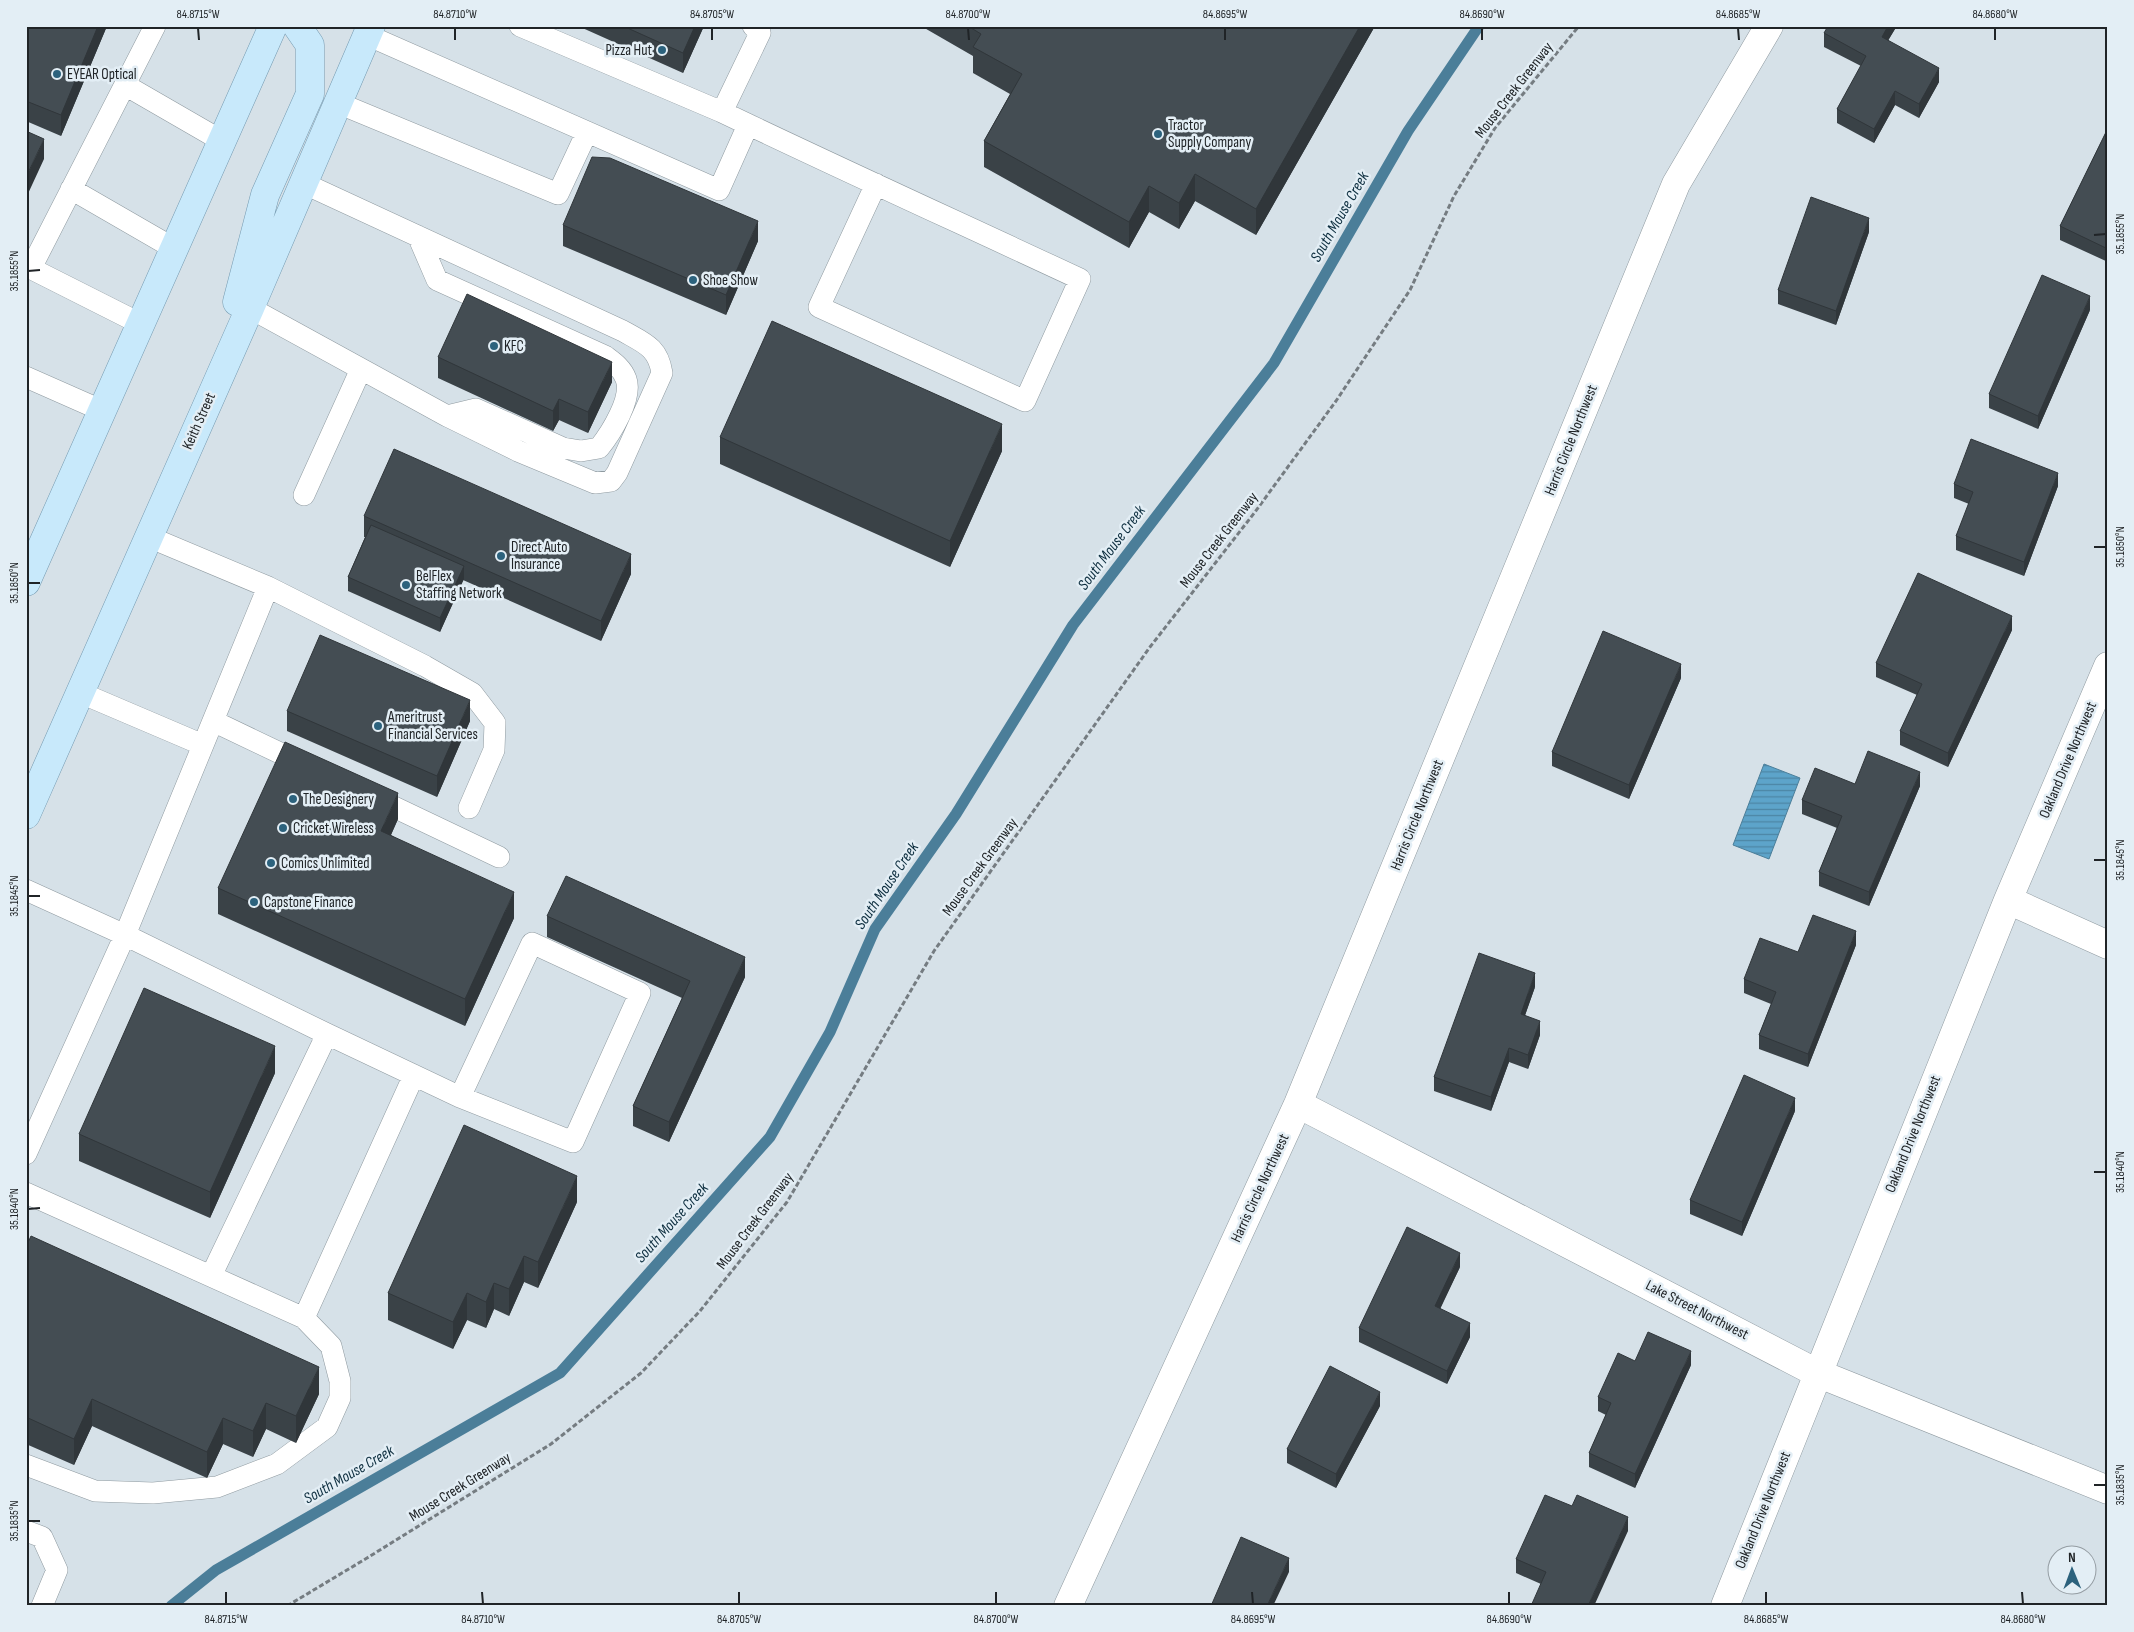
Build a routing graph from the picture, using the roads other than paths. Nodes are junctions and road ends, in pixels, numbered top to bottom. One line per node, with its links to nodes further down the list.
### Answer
1 (155, 26): 8 (lane)
2 (273, 26): 13 (main road)
3 (297, 26): 24 (main road)
4 (520, 26): 10 (lane)
5 (753, 26): 10 (lane)
6 (1769, 26): 47 (street, Harris Circle Northwest)
7 (369, 31): 9 (main road, Keith Street); 12 (lane)
8 (125, 85): 13 (lane); 16 (lane)
9 (338, 103): 12 (lane); 14 (main road, Keith Street)
10 (722, 112): 11 (lane)
11 (748, 125): 12 (lane); 15 (lane)
12 (587, 132)
13 (222, 141): 18 (main road)
14 (303, 183): 17 (lane); 20 (main road, Keith Street)
15 (876, 184): 15 (lane)
16 (71, 189): 18 (lane); 19 (lane)
17 (418, 236): 26 (lane); 26 (lane)
18 (174, 249): 21 (main road)
19 (28, 267): 21 (lane)
20 (250, 308): 22 (lane); 24 (main road, Keith Street)
21 (142, 324): 25 (main road)
22 (361, 369): 26 (lane); 27 (lane)
23 (26, 377): 25 (lane)
24 (216, 384): 28 (main road, Keith Street)
25 (103, 411): 29 (main road)
26 (447, 416)
27 (304, 495)
28 (149, 537): 30 (lane); 32 (main road, Keith Street)
29 (26, 582)
30 (268, 586): 33 (lane); 37 (lane)
31 (2108, 666): 41 (street, Oakland Drive Northwest)
32 (81, 693): 34 (lane); 38 (main road, Keith Street)
33 (212, 721): 34 (lane); 35 (lane)
34 (203, 745): 42 (lane)
35 (320, 772)
36 (356, 789): 39 (lane)
37 (469, 808)
38 (26, 816)
39 (499, 857)
40 (26, 890): 42 (lane)
41 (2008, 900): 43 (street); 52 (street, Oakland Drive Northwest)
42 (125, 935): 44 (lane); 48 (lane)
43 (2108, 945)
44 (327, 1034): 45 (lane); 50 (lane)
45 (414, 1075): 46 (lane); 51 (lane)
46 (460, 1096): 46 (lane)
47 (1298, 1104): 52 (street, Lake Street Northwest); 57 (street, Harris Circle Northwest)
48 (26, 1154)
49 (26, 1193): 50 (lane)
50 (211, 1276): 51 (lane)
51 (304, 1318): 53 (lane)
52 (1817, 1373): 54 (street, Lake Street Northwest); 58 (street, Oakland Drive Northwest)
53 (26, 1465)
54 (2108, 1490)
55 (26, 1530): 56 (lane)
56 (42, 1606)
57 (1068, 1606)
58 (1726, 1606)

